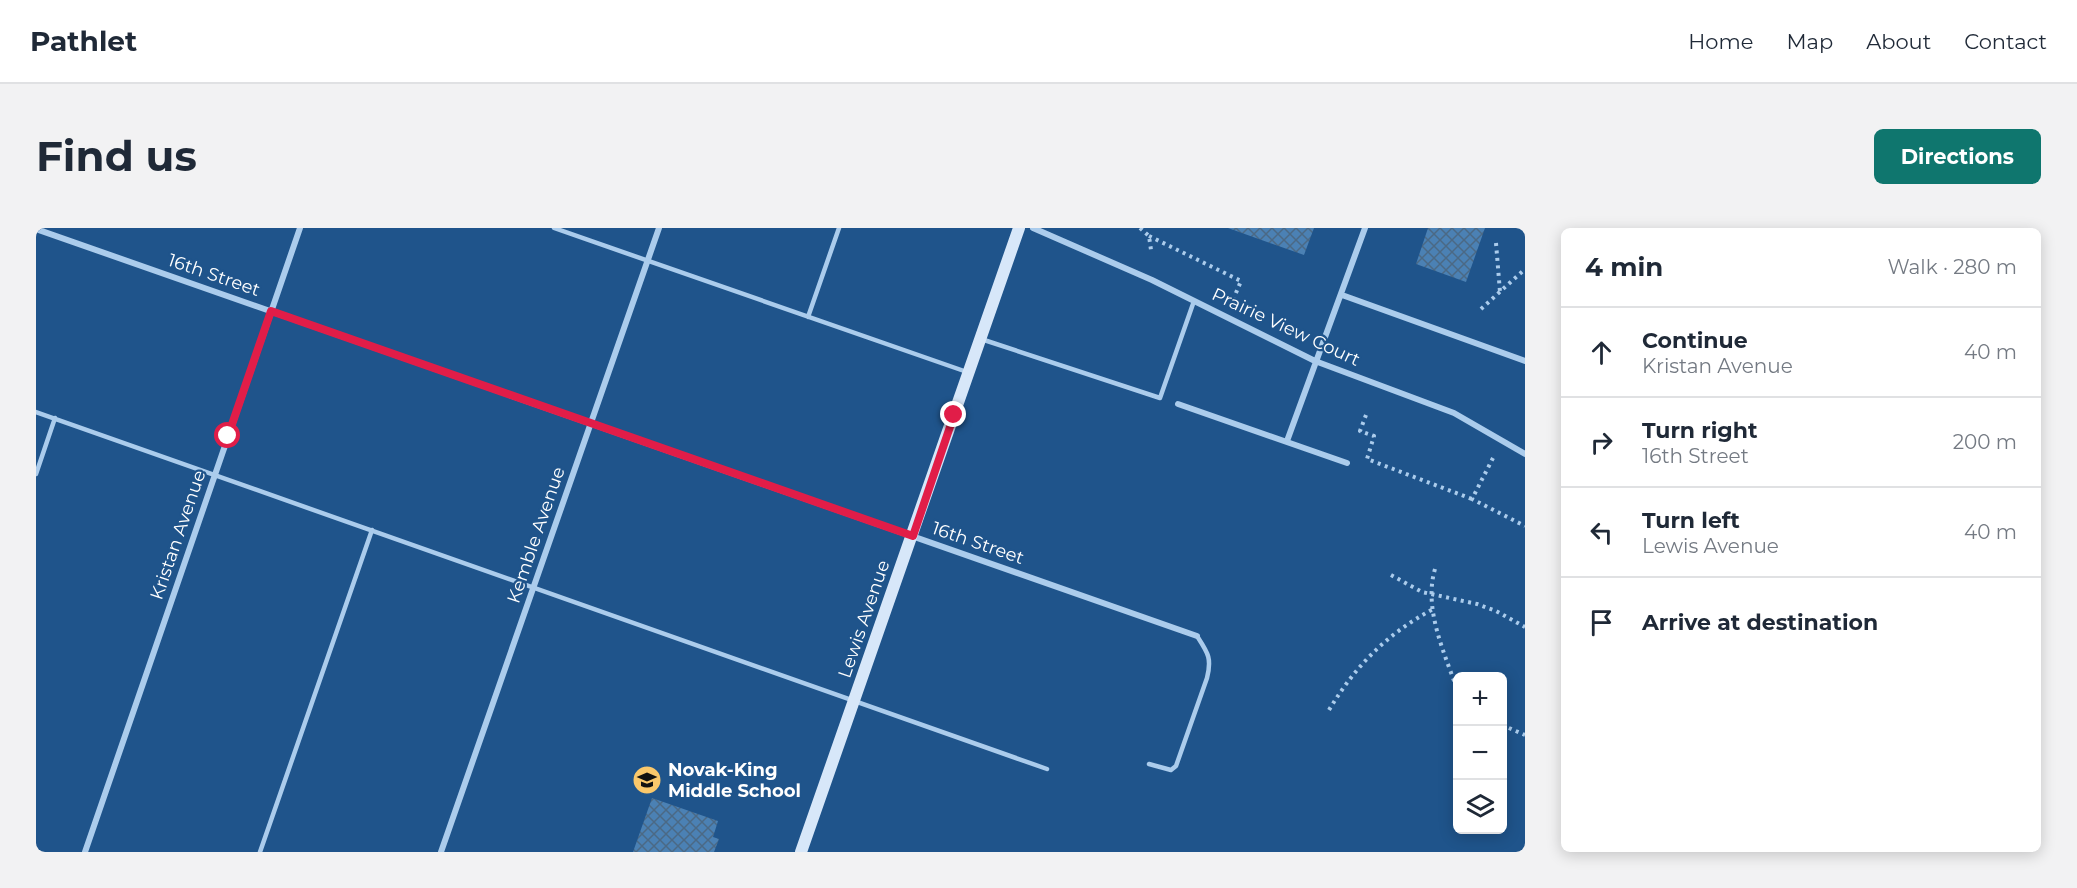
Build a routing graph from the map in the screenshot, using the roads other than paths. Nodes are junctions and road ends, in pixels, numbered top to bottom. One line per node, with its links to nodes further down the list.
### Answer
1 (300, 228): 12 (street, Kristan Avenue)
2 (554, 228): 9 (lane)
3 (659, 228): 9 (street, Kemble Avenue)
4 (839, 228): 13 (lane)
5 (1019, 228): 14 (main road, Lewis Avenue)
6 (1033, 228): 11 (street, Prairie View Court)
7 (1365, 228): 10 (street)
8 (36, 229): 12 (street, 16th Street)
9 (648, 261): 13 (lane); 21 (street, Kemble Avenue)
10 (1342, 294): 15 (street); 16 (street)
11 (1194, 301): 14 (lane); 15 (street, Prairie View Court)
12 (271, 311): 21 (street, 16th Street); 26 (street, Kristan Avenue)
13 (808, 317): 17 (lane)
14 (981, 339): 17 (main road, Lewis Avenue)
15 (1315, 361): 22 (street); 23 (street, Prairie View Court)
16 (1525, 361)
17 (969, 373): 28 (main road, Lewis Avenue)
18 (1178, 404): 22 (street)
19 (36, 412): 20 (lane)
20 (55, 418): 25 (lane); 26 (lane)
21 (591, 424): 28 (street, 16th Street); 29 (street, Kemble Avenue)
22 (1287, 441): 24 (street)
23 (1525, 454)
24 (1347, 464)
25 (36, 474)
26 (214, 475): 27 (lane); 34 (street, Kristan Avenue)
27 (372, 530): 29 (lane); 35 (lane)
28 (913, 536): 30 (street, 16th Street); 31 (main road, Lewis Avenue)
29 (534, 588): 31 (lane); 36 (street, Kemble Avenue)
30 (1197, 636): 32 (lane)
31 (854, 701): 33 (lane); 37 (main road, Lewis Avenue)
32 (1149, 764)
33 (1047, 769)
34 (85, 852)
35 (260, 852)
36 (441, 852)
37 (801, 852)

